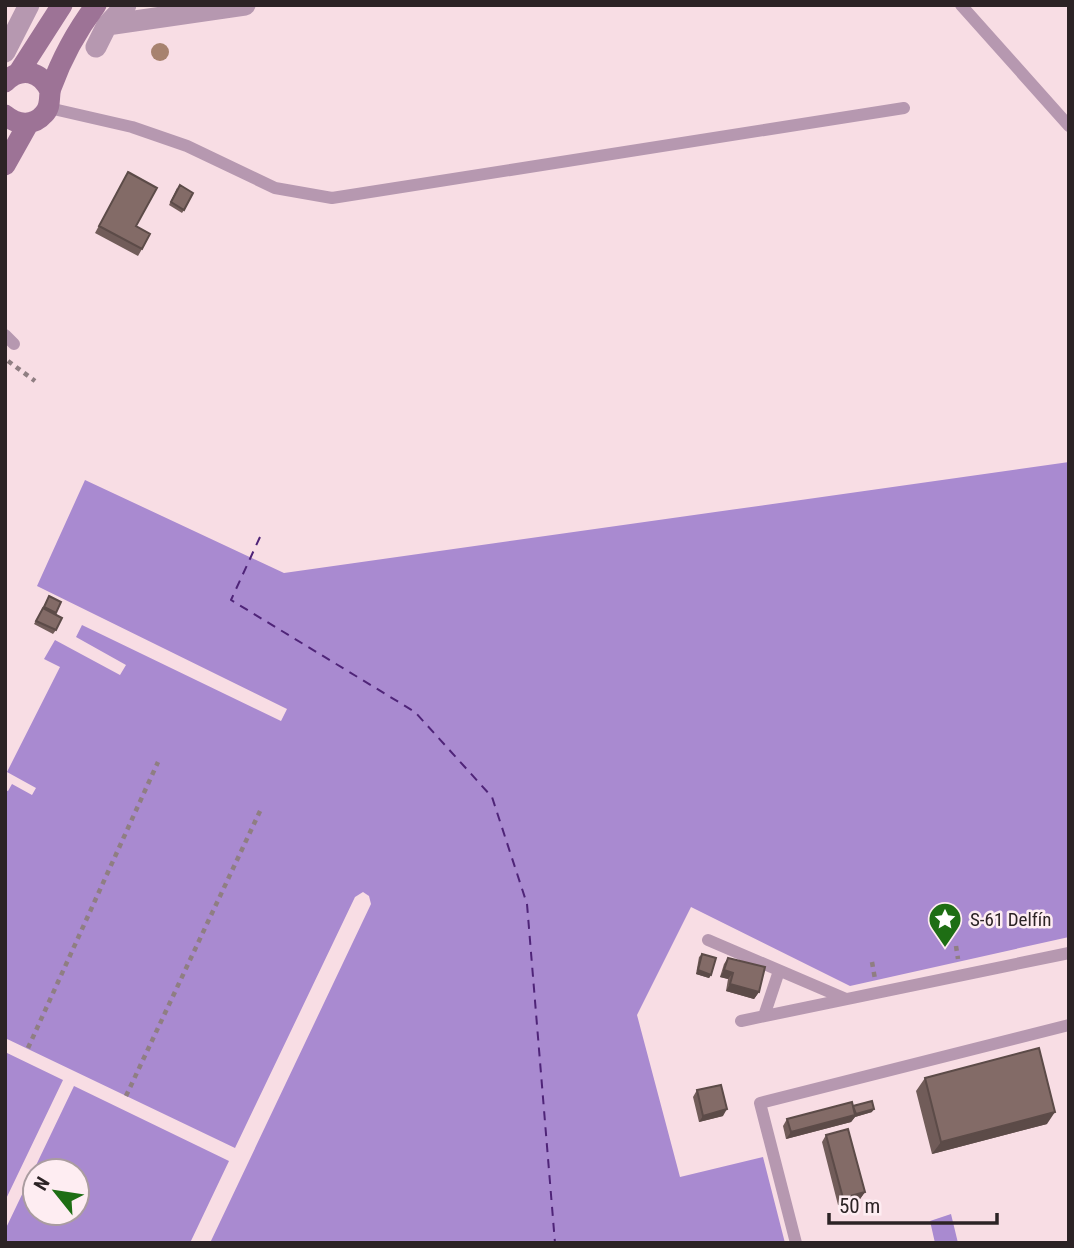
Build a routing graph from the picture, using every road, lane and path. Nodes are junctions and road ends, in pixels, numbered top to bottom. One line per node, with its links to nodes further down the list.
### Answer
1 (29, 5): 9 (street)
2 (62, 5): 10 (street)
3 (96, 5): 11 (street)
4 (126, 5): 7 (street)
5 (246, 5): 7 (street)
6 (961, 5): 15 (lane)
7 (107, 25): 8 (street)
8 (96, 47)
9 (5, 52)
10 (12, 77): 11 (street)
11 (49, 99): 12 (lane); 14 (street)
12 (904, 108)
13 (5, 115): 14 (street)
14 (28, 124): 16 (street)
15 (1069, 126)
16 (5, 165)
17 (5, 359): 18 (path)
18 (35, 381)
19 (158, 762): 30 (path)
20 (261, 809): 31 (path)
21 (708, 940): 24 (lane)
22 (1069, 953): 26 (lane)
23 (872, 962): 25 (path)
24 (779, 971): 26 (lane); 27 (lane)
25 (876, 983)
26 (846, 999): 27 (lane)
27 (764, 1016): 28 (lane)
28 (741, 1021)
29 (1069, 1025): 32 (lane)
30 (28, 1048)
31 (127, 1096)
32 (796, 1243)

